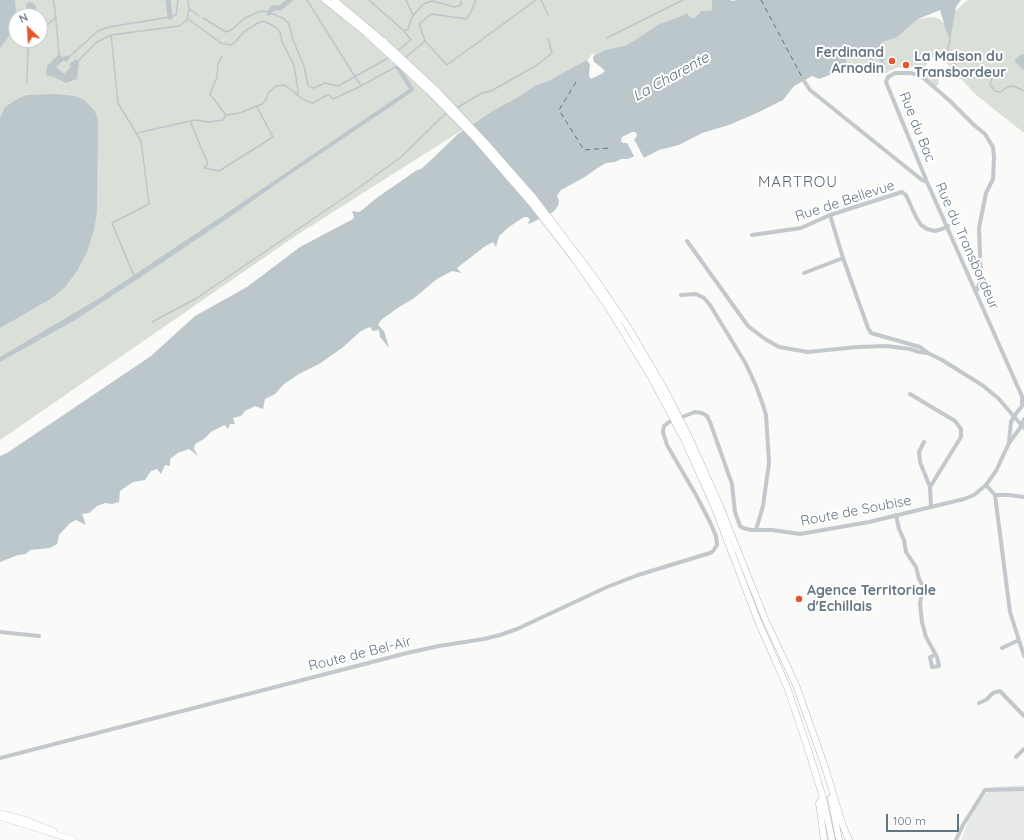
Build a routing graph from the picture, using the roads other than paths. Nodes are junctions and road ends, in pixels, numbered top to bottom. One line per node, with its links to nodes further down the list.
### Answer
1 (325, 0): 19 (main road, bridge)
2 (334, 0): 19 (main road, bridge)
3 (804, 82): 4 (street, Rue du Transbordeur)
4 (927, 182): 6 (street, Rue du Transbordeur); 11 (street, Rue du Bac)
5 (830, 215): 6 (street, Rue de Bellevue); 7 (street, Rue de Bellevue); 9 (street)
6 (948, 226): 11 (street, Rue du Transbordeur)
7 (752, 235)
8 (687, 241): 13 (street)
9 (843, 258): 10 (street); 13 (street)
10 (804, 273)
11 (976, 292): 15 (street, Rue du Transbordeur)
12 (681, 295): 28 (street)
13 (928, 353): 16 (street)
14 (910, 394): 23 (street)
15 (1023, 399): 16 (street, Rue du Transbordeur)
16 (1014, 416): 18 (street); 21 (street, Rue du Transbordeur)
17 (1024, 419): 18 (street, Rue du Transbordeur)
18 (1023, 426): 21 (street, Rue du Transbordeur)
19 (687, 438): 41 (main road); 43 (main road)
20 (924, 442): 23 (street)
21 (1009, 443): 22 (street, Rue du Transbordeur)
22 (986, 485): 24 (street); 26 (street, Route de Soubise)
23 (930, 487): 26 (street)
24 (995, 495): 25 (street); 32 (street)
25 (1024, 497)
26 (931, 507): 27 (street, Route de Soubise)
27 (896, 516): 28 (street, Route de Soubise); 34 (street)
28 (756, 530): 29 (street, Route de Soubise)
29 (716, 548): 40 (street, Route de Bel-Air)
30 (0, 632): 31 (street)
31 (39, 636)
32 (1019, 640): 33 (street); 35 (street)
33 (1002, 648)
34 (935, 655)
35 (1024, 656)
36 (979, 703): 37 (street)
37 (1024, 716)
38 (1024, 749): 39 (street)
39 (1016, 757)
40 (0, 758)
41 (825, 767): 50 (main road); 51 (main road)
42 (1024, 789): 52 (street)
43 (823, 798): 48 (main road); 49 (main road)
44 (0, 812): 46 (main road)
45 (0, 817): 46 (main road)
46 (63, 836): 47 (main road)
47 (74, 840)
48 (824, 840)
49 (832, 840)
50 (840, 840)
51 (850, 840)
52 (956, 840)

